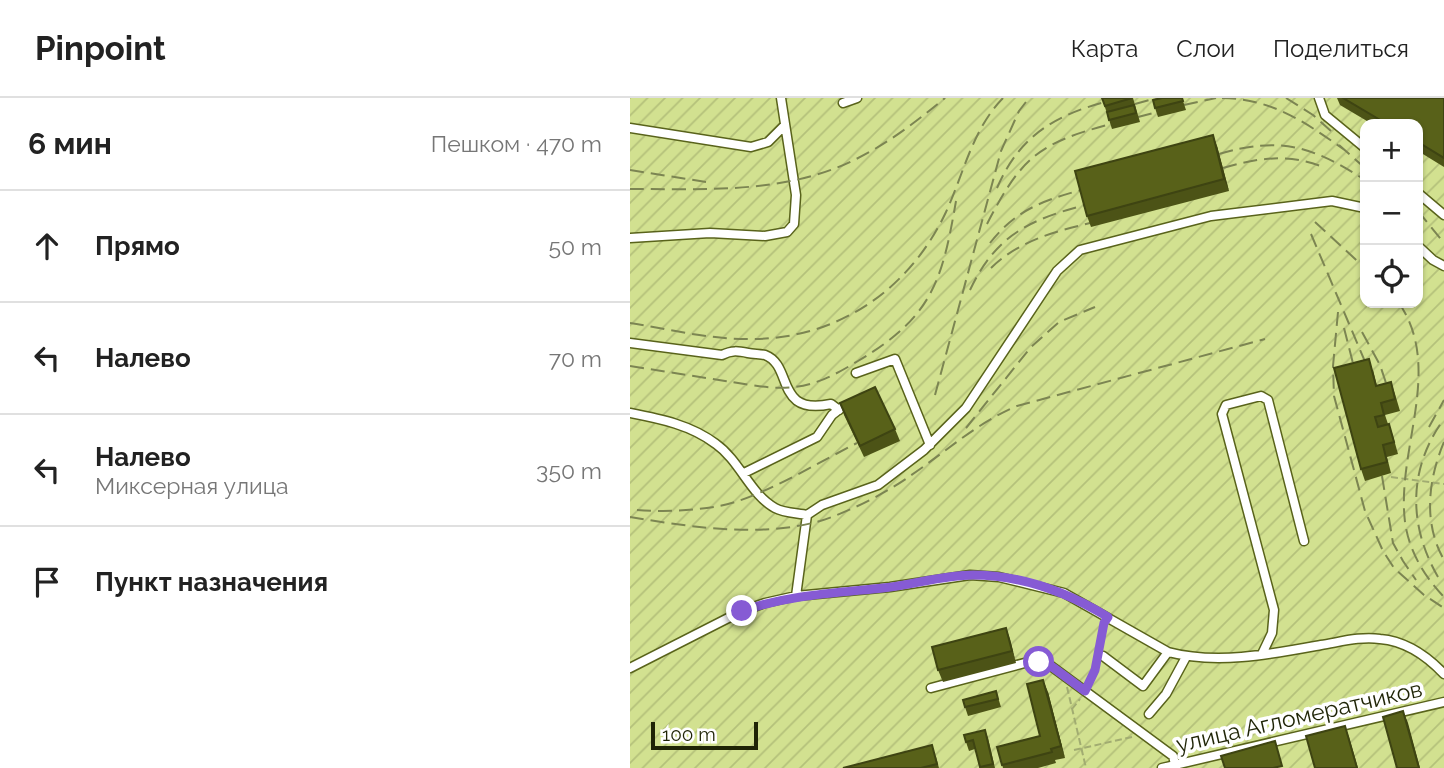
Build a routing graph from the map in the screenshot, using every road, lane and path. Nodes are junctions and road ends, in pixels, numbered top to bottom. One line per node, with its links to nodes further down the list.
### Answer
1 (781, 98): 5 (street)
2 (857, 98): 4 (street)
3 (1319, 98): 7 (street)
4 (843, 103)
5 (784, 126): 6 (street); 11 (street)
6 (630, 128)
7 (1360, 145)
8 (1423, 197): 10 (street)
9 (1360, 207): 19 (street)
10 (1444, 215)
11 (630, 238)
12 (1423, 251): 13 (street)
13 (1444, 266)
14 (630, 343): 17 (street)
15 (856, 373): 19 (street)
16 (847, 403): 17 (street)
17 (839, 410): 20 (street)
18 (630, 414): 20 (street)
19 (930, 445): 23 (street)
20 (744, 473): 23 (street)
21 (1391, 477): 22 (path)
22 (1444, 484)
23 (807, 515): 25 (street)
24 (1304, 541): 28 (street)
25 (796, 596): 26 (street); 31 (street)
26 (1108, 617): 27 (street); 35 (path)
27 (1168, 652): 29 (street); 30 (street)
28 (1262, 653): 30 (street); 32 (street)
29 (1103, 656)
30 (1186, 657): 38 (street)
31 (630, 668)
32 (1444, 674)
33 (1066, 683): 37 (path)
34 (931, 688): 35 (street)
35 (1085, 691): 37 (path); 39 (street)
36 (1444, 702): 42 (street, улица Агломератчиков)
37 (1072, 709): 40 (path)
38 (1149, 714)
39 (1137, 730): 40 (path); 42 (street)
40 (1081, 748): 41 (path); 43 (path)
41 (1074, 750)
42 (1175, 764): 44 (street, улица Агломератчиков)
43 (1086, 768)
44 (1162, 768)

